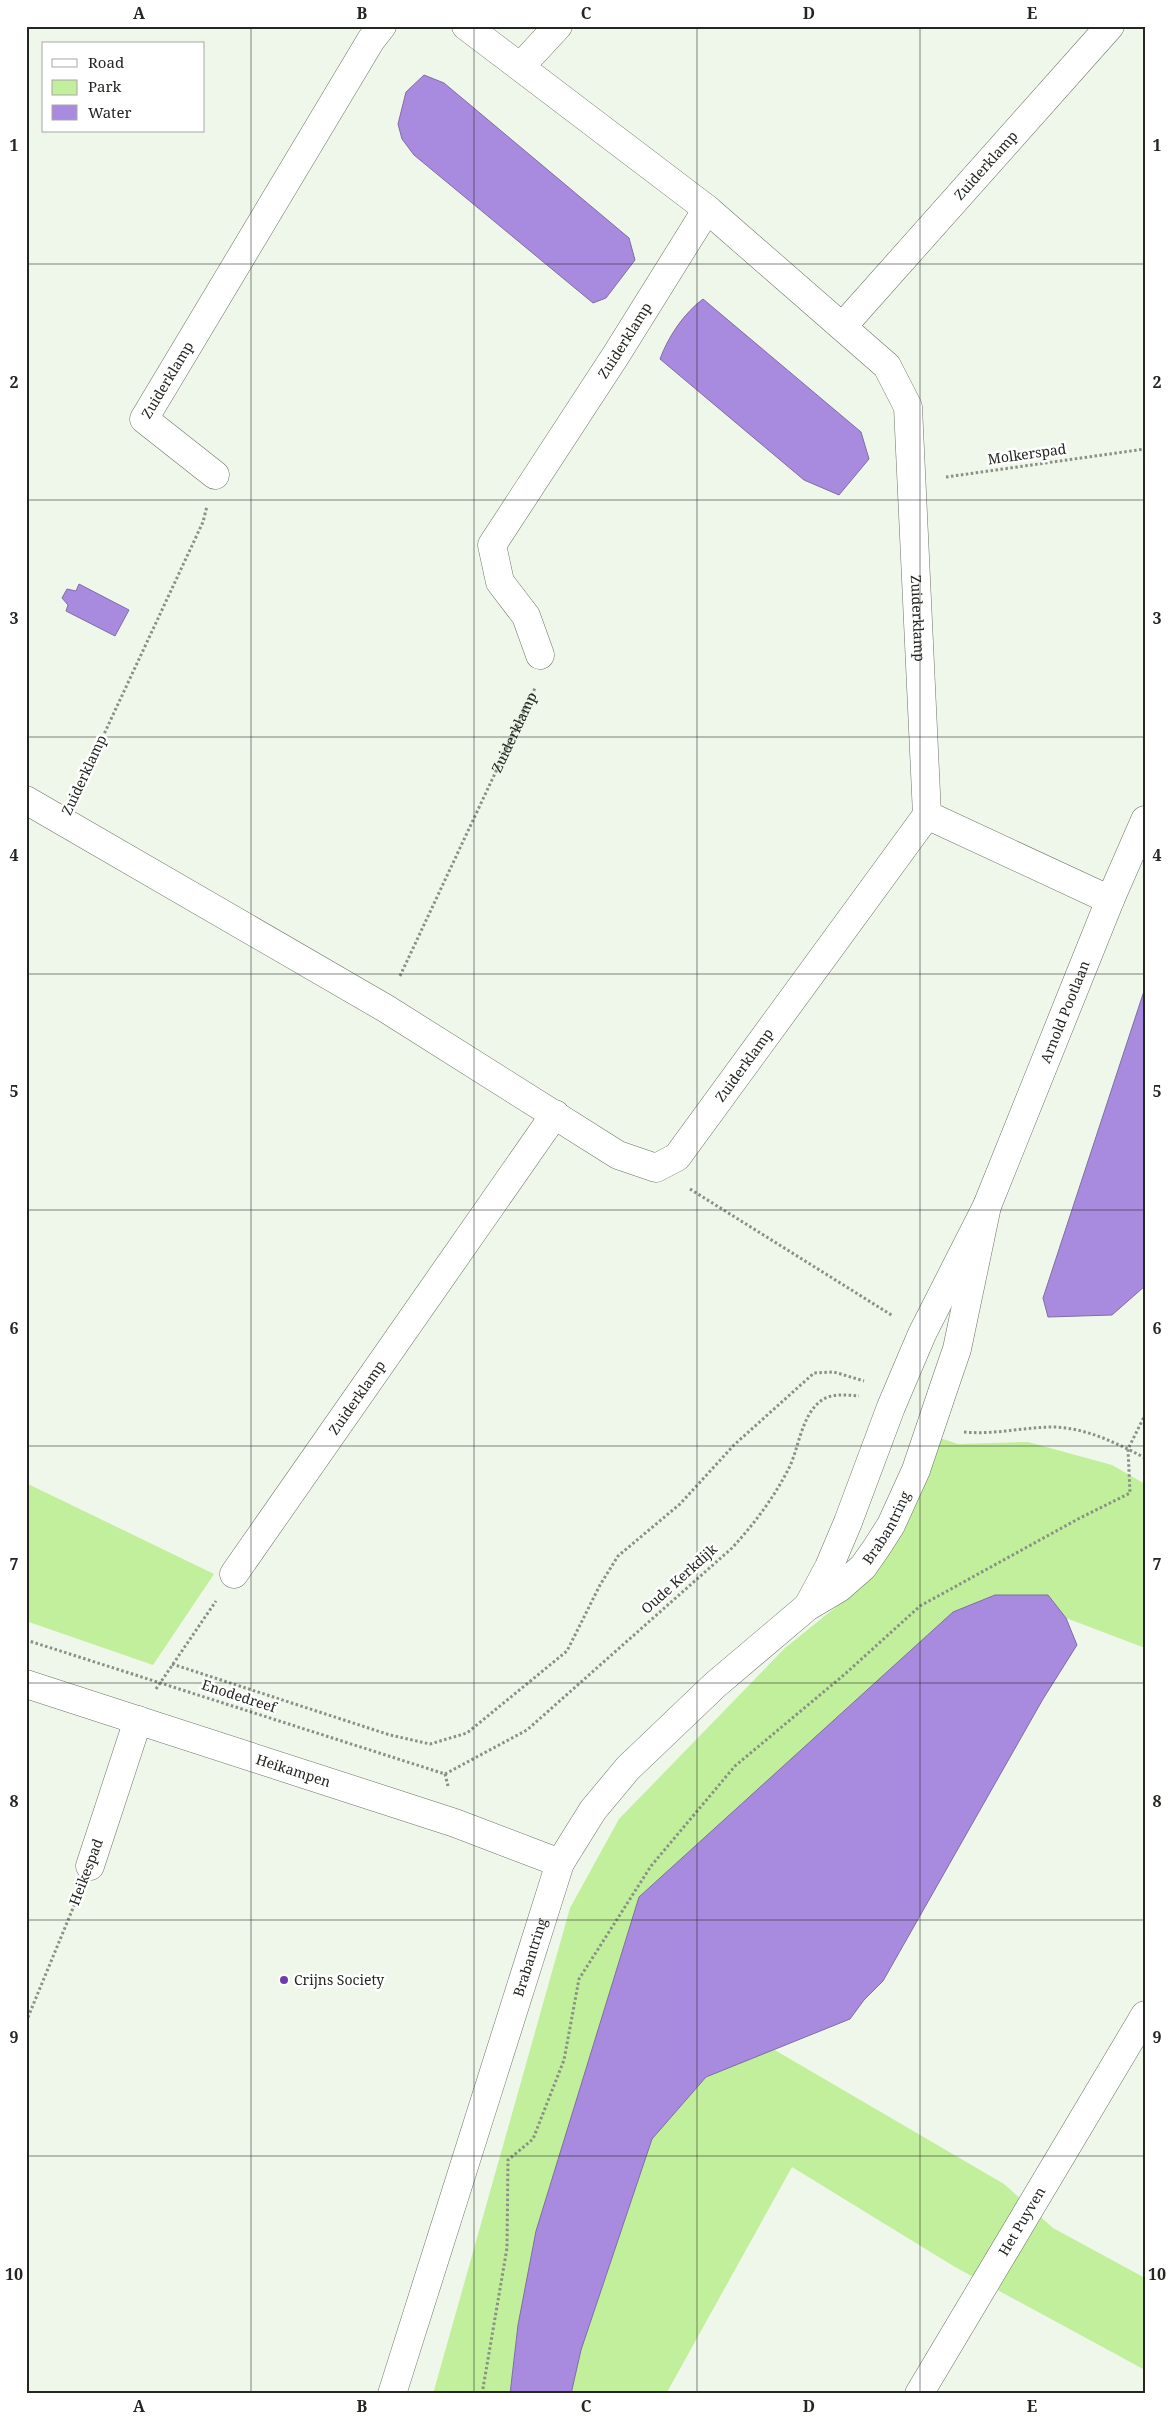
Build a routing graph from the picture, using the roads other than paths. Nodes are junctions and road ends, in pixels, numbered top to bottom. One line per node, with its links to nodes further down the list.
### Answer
1 (466, 26): 5 (street, Zuiderklamp)
2 (558, 26): 5 (street)
3 (1110, 26): 7 (street, Zuiderklamp)
4 (370, 31): 8 (street, Zuiderklamp)
5 (521, 66): 6 (street, Zuiderklamp)
6 (707, 209): 7 (street, Zuiderklamp); 9 (street, Zuiderklamp)
7 (842, 326): 11 (street, Zuiderklamp)
8 (215, 475)
9 (540, 655)
10 (26, 800): 14 (street, Zuiderklamp)
11 (927, 815): 13 (street); 14 (street, Zuiderklamp)
12 (1145, 820): 13 (street, Arnold Pootlaan)
13 (1110, 900): 15 (street, Arnold Pootlaan)
14 (555, 1114): 18 (street, Zuiderklamp)
15 (987, 1206): 16 (street, Arnold Pootlaan); 17 (street, Arnold Pootlaan)
16 (894, 1399): 19 (street, Brabantring)
17 (932, 1423): 19 (street, Brabantring)
18 (234, 1574)
19 (807, 1607): 22 (street, Brabantring)
20 (26, 1684): 21 (street, Heikampen)
21 (138, 1720): 22 (street, Heikampen); 23 (street, Heikespad)
22 (560, 1863): 26 (street, Brabantring)
23 (90, 1866)
24 (1145, 2015): 25 (street, Het Puyven)
25 (1135, 2054): 27 (street, Het Puyven)
26 (392, 2394)
27 (919, 2394)

